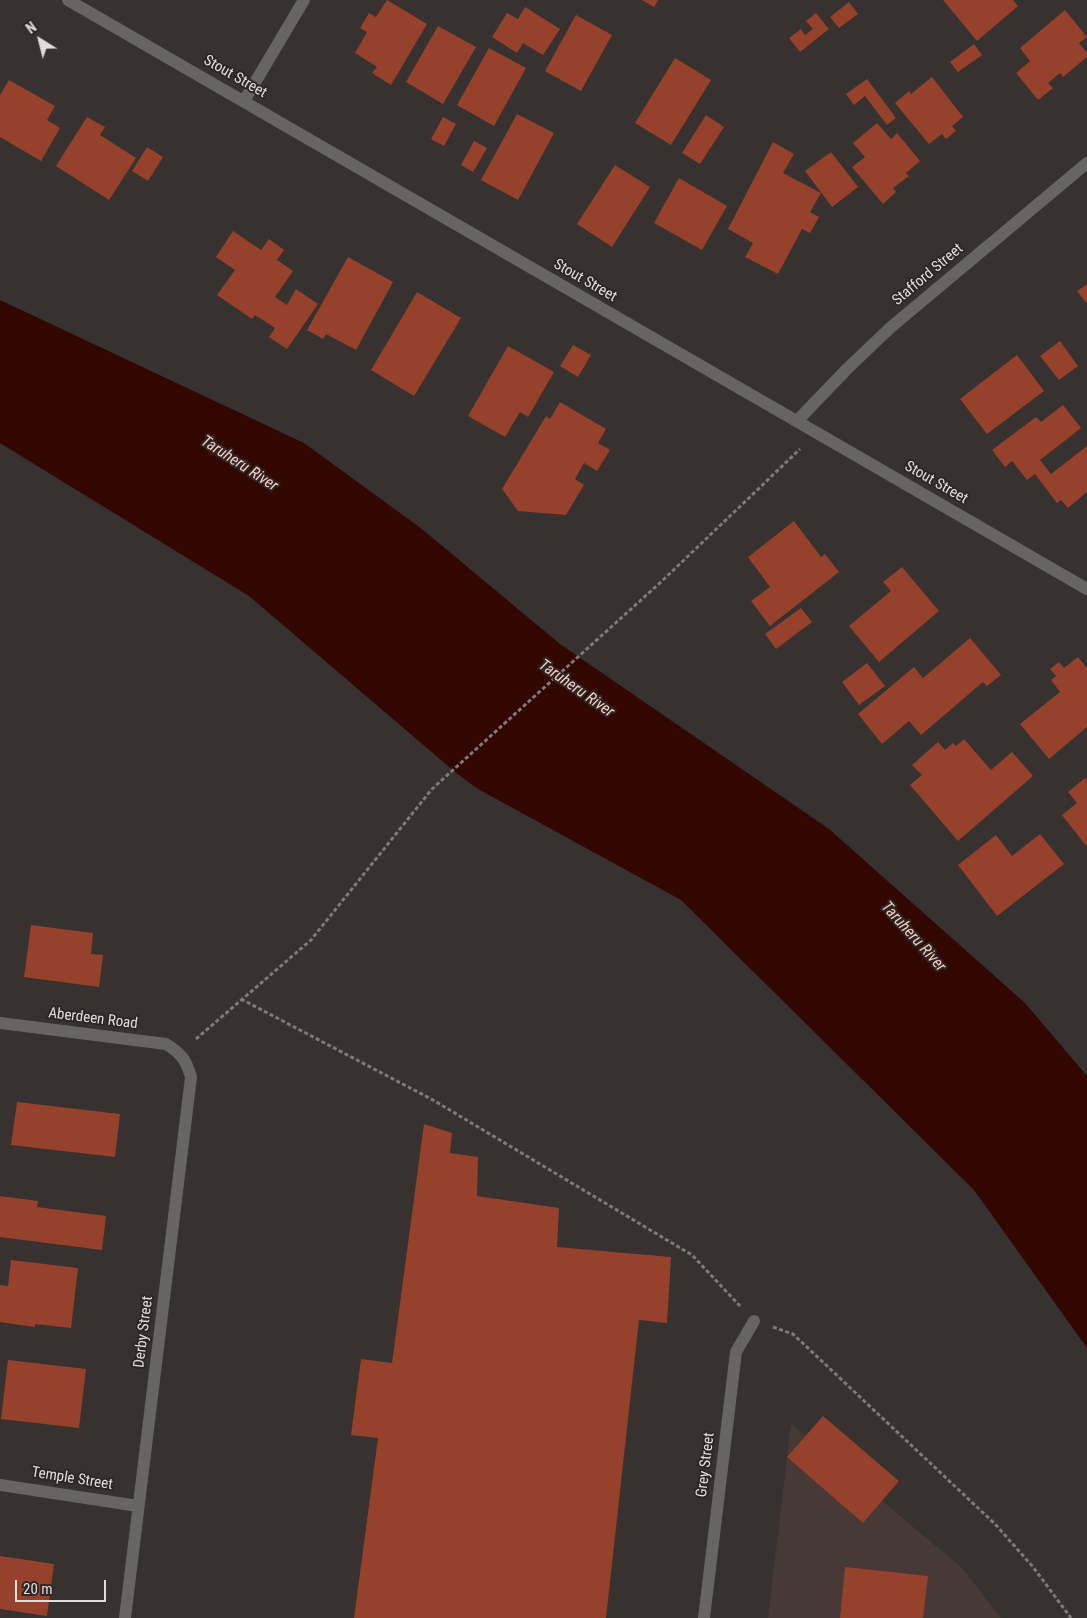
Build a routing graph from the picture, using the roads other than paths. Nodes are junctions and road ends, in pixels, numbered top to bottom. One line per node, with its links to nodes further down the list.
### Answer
1 (68, 0): 3 (street, Stout Street)
2 (304, 0): 3 (street)
3 (244, 101): 5 (street, Stout Street)
4 (1087, 163): 5 (street, Stafford Street)
5 (797, 421): 6 (street, Stout Street)
6 (1087, 588)
7 (0, 1023): 8 (street, Aberdeen Road)
8 (180, 1052): 11 (street, Derby Street)
9 (754, 1321): 13 (street, Grey Street)
10 (0, 1485): 11 (street, Temple Street)
11 (138, 1506): 12 (street, Derby Street)
12 (125, 1618)
13 (704, 1618)

